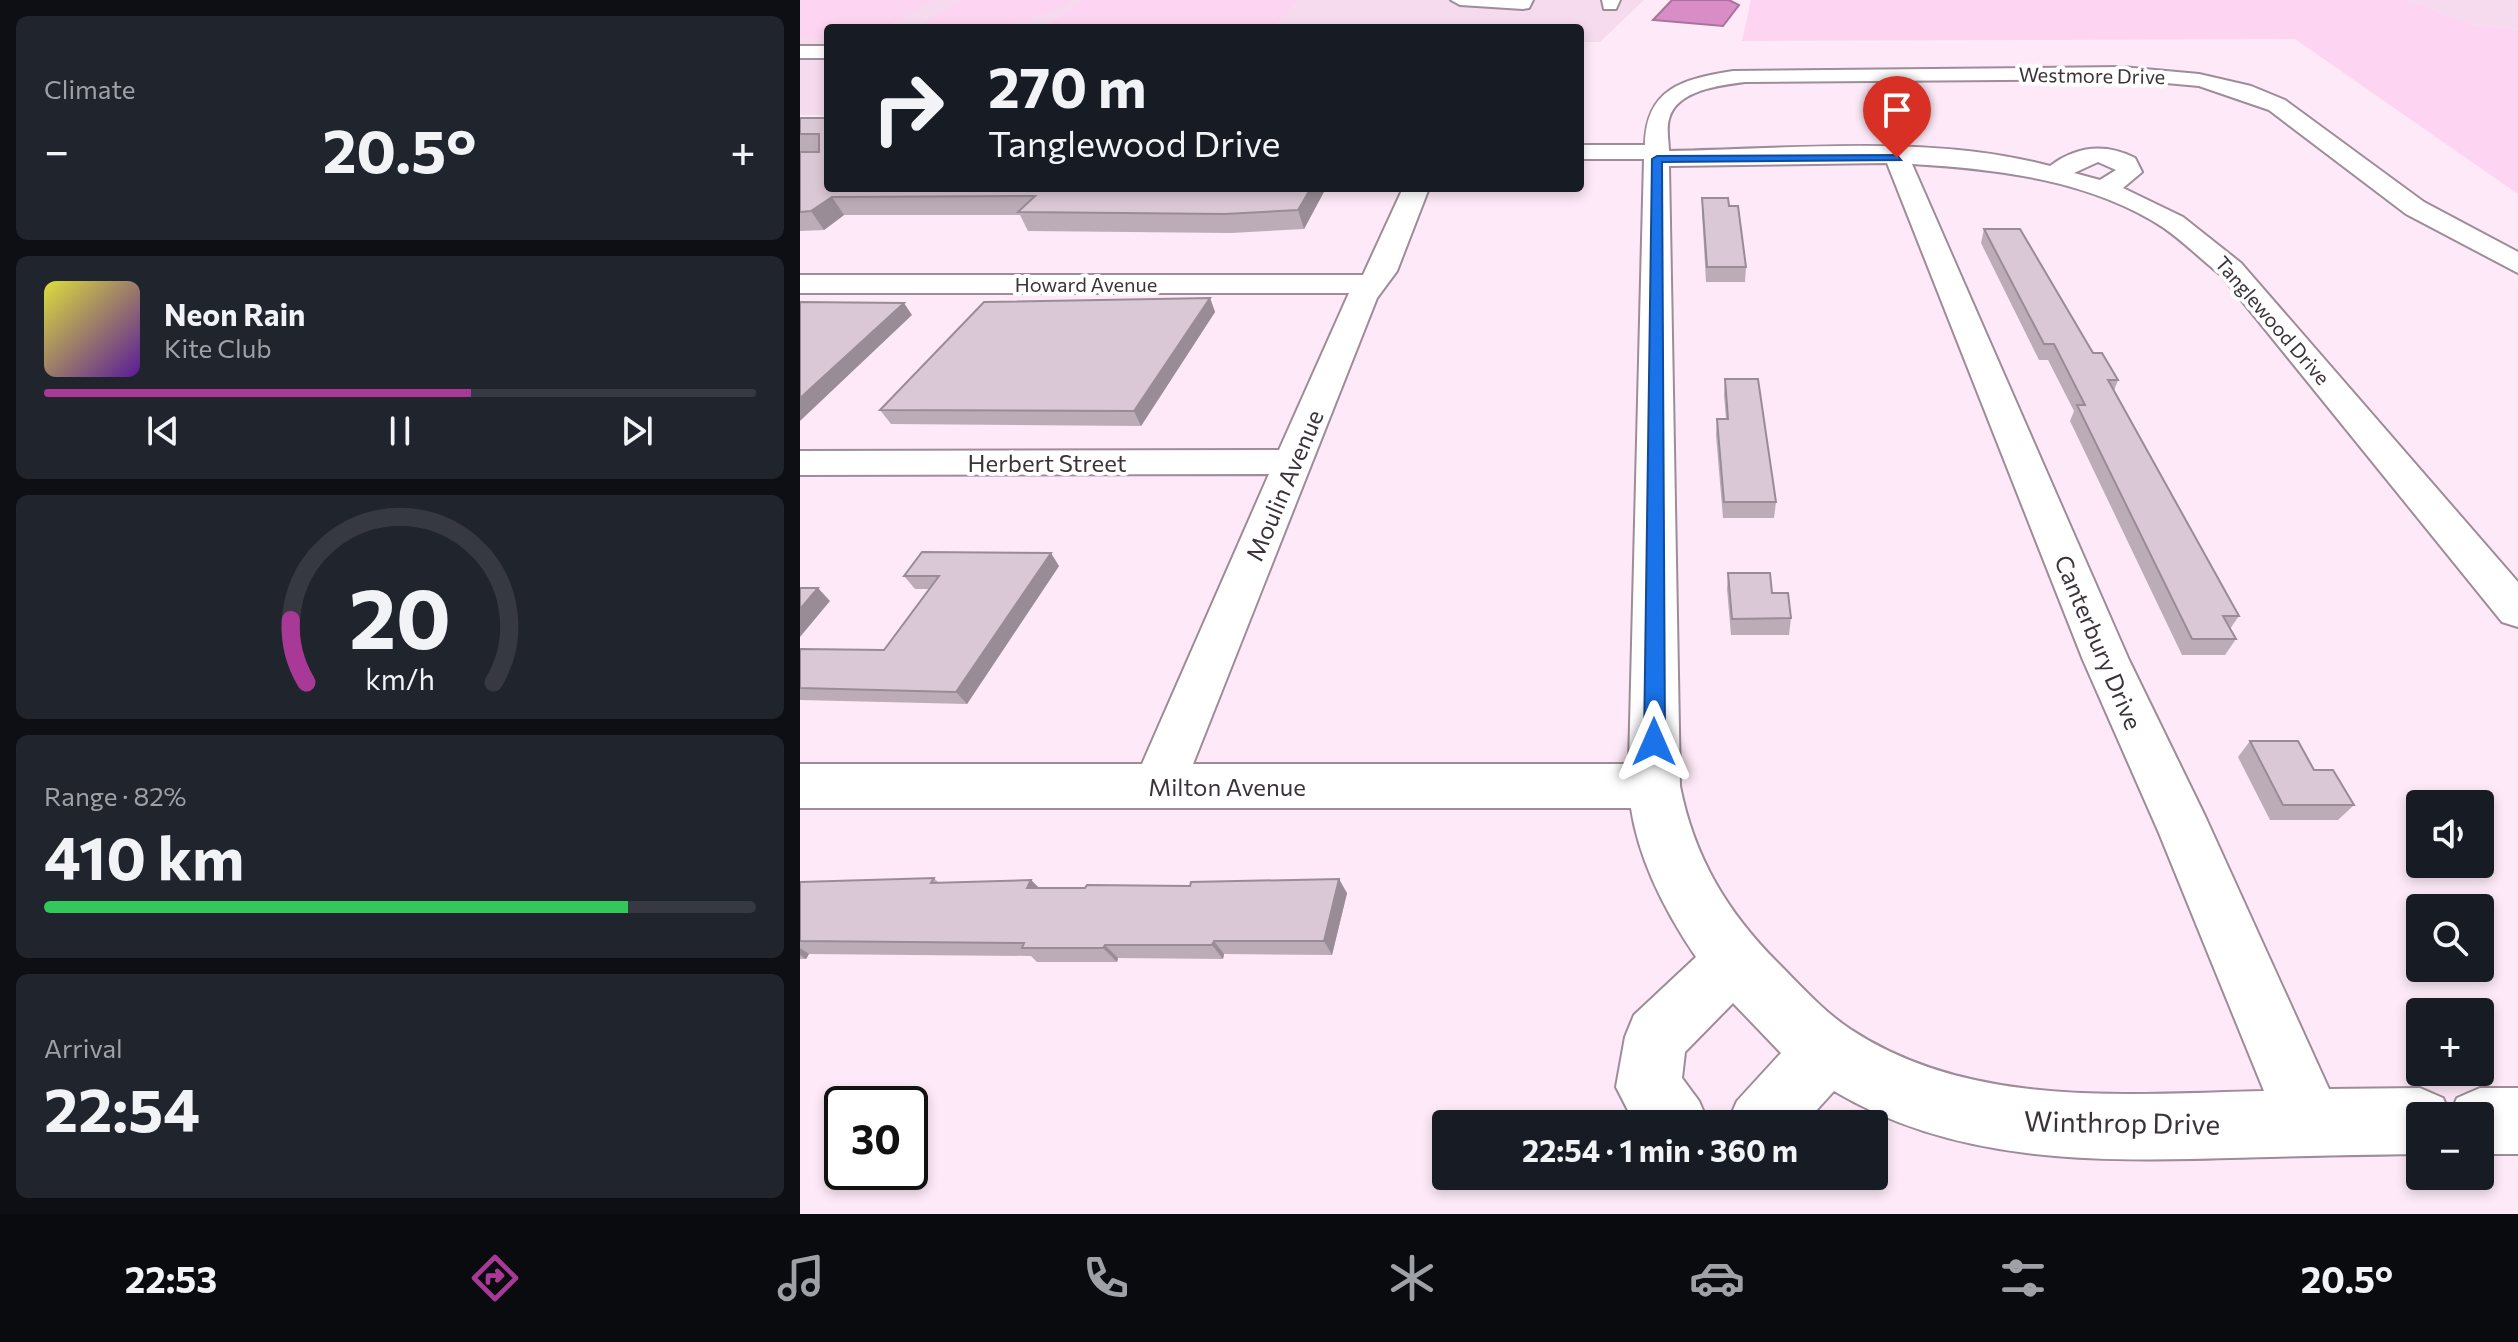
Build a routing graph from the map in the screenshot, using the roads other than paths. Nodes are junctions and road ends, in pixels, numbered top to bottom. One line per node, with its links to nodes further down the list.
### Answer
1 (1460, 0): 2 (street)
2 (1524, 0)
3 (800, 52): 4 (street)
4 (824, 52)
5 (1679, 83): 7 (street, Winthrop Drive); 10 (street, Westmore Drive)
6 (1584, 152): 7 (street, Tanglewood Drive)
7 (1657, 156): 8 (street, Tanglewood Drive); 18 (street, Winthrop Drive)
8 (1897, 158): 15 (street, Tanglewood Drive); 26 (street, Canterbury Drive)
9 (1414, 192): 12 (street, Moulin Avenue)
10 (2518, 264)
11 (800, 284): 12 (street, Howard Avenue)
12 (1371, 284): 13 (street, Moulin Avenue)
13 (1293, 462): 14 (street, Herbert Street); 17 (street, Moulin Avenue)
14 (800, 463)
15 (2518, 611)
16 (800, 786): 17 (street, Milton Avenue)
17 (1158, 786): 18 (street, Milton Avenue)
18 (1654, 786): 19 (street, Winthrop Drive)
19 (1733, 962): 20 (street, Winthrop Drive); 21 (street)
20 (1827, 1051): 22 (street); 26 (street, Winthrop Drive)
21 (1665, 1110)
22 (1773, 1110)
23 (2406, 1121): 26 (street, Winthrop Drive)
24 (2494, 1121): 25 (street)
25 (2518, 1121)
26 (2310, 1122)

